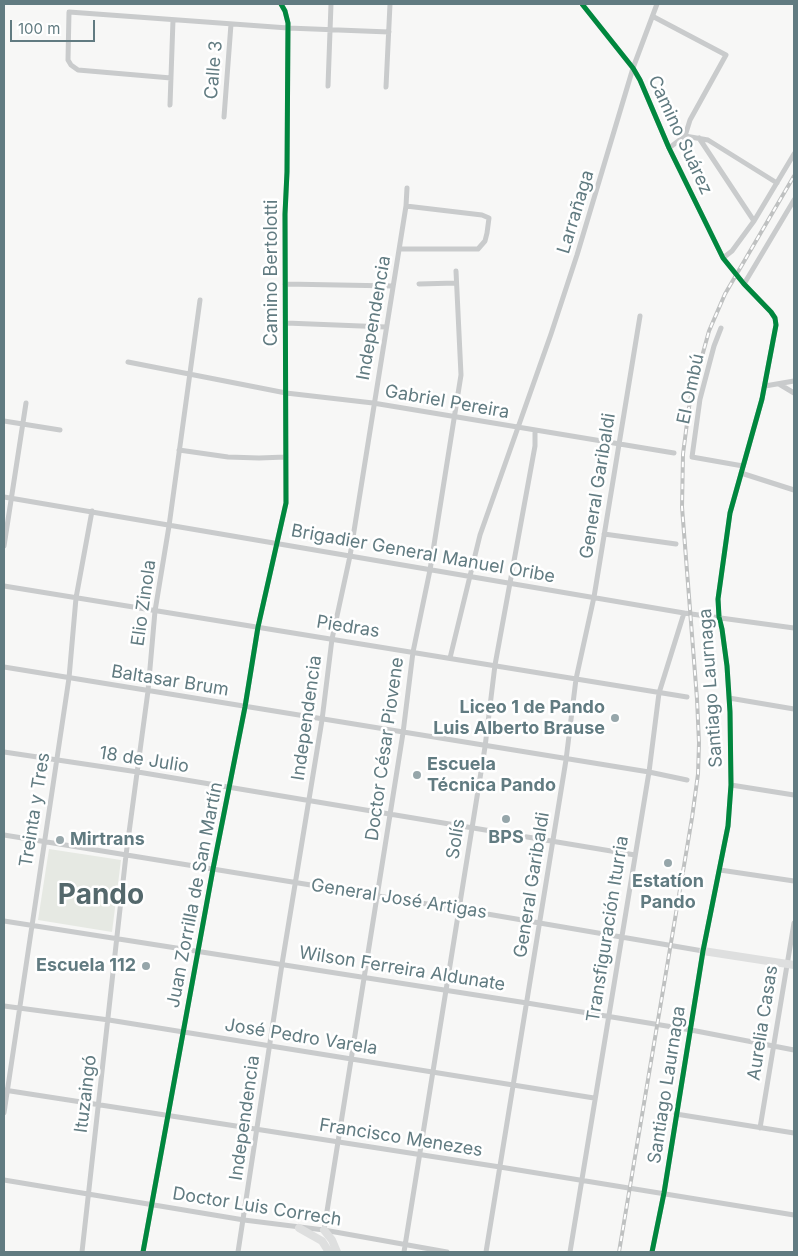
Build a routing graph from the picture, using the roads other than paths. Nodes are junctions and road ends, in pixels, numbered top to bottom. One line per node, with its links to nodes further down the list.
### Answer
1 (280, 4): 9 (street, Camino Bertolotti)
2 (331, 4): 10 (street)
3 (390, 4): 11 (street)
4 (582, 4): 12 (street, Camino Suárez)
5 (657, 4): 6 (street, Larrañaga)
6 (654, 16): 12 (street, Larrañaga); 18 (street)
7 (173, 20): 8 (street); 13 (street); 13 (street)
8 (231, 24): 9 (street); 17 (street, Calle 3)
9 (288, 28): 10 (street); 31 (street, Camino Bertolotti)
10 (330, 30): 11 (street); 14 (street)
11 (389, 32): 15 (street)
12 (633, 68): 20 (street, Camino Suárez); 52 (street, Larrañaga)
13 (171, 78): 16 (street)
14 (328, 86)
15 (386, 88)
16 (170, 105)
17 (224, 117)
18 (685, 136): 19 (street); 20 (street)
19 (699, 138): 22 (street); 26 (street)
20 (670, 148): 28 (street, Camino Suárez)
21 (794, 154): 22 (street)
22 (777, 182): 26 (street)
23 (407, 188): 25 (street, Independencia)
24 (794, 200): 33 (street)
25 (406, 206): 27 (street, Independencia); 27 (street)
26 (754, 220): 28 (street)
27 (400, 249): 34 (street, Independencia)
28 (724, 258): 33 (street, Camino Suárez)
29 (456, 271): 30 (street, Doctor César Piovene)
30 (456, 283): 32 (street); 49 (street, Doctor César Piovene)
31 (285, 284): 34 (street); 37 (street, Camino Bertolotti)
32 (420, 284)
33 (744, 284): 44 (street, Santiago Laurnaga)
34 (393, 286): 38 (street, Independencia)
35 (200, 300): 41 (street, Elio Zinola)
36 (640, 316): 55 (street, General Garibaldi)
37 (286, 323): 38 (street); 45 (street, Camino Bertolotti)
38 (386, 327): 48 (street, Independencia)
39 (721, 328): 59 (street, El Ombú)
40 (128, 362): 41 (street, Gabriel Pereira)
41 (191, 374): 45 (street, Gabriel Pereira); 56 (street, Elio Zinola)
42 (794, 381): 43 (street)
43 (779, 384): 44 (street); 46 (street)
44 (766, 386): 59 (street, Santiago Laurnaga)
45 (286, 393): 48 (street, Gabriel Pereira); 58 (street, Camino Bertolotti)
46 (794, 393)
47 (26, 403): 51 (street)
48 (373, 403): 49 (street, Gabriel Pereira); 70 (street, Independencia)
49 (454, 417): 52 (street, Gabriel Pereira); 71 (street, Doctor César Piovene)
50 (4, 421): 51 (street)
51 (23, 425): 53 (street); 63 (street)
52 (520, 428): 54 (street, Gabriel Pereira); 72 (street, Larrañaga)
53 (60, 430)
54 (535, 431): 55 (street, Gabriel Pereira); 73 (street, Solís)
55 (619, 444): 57 (street, Gabriel Pereira); 66 (street, General Garibaldi)
56 (180, 450): 58 (street); 65 (street, Elio Zinola)
57 (674, 453)
58 (286, 457): 67 (street, Camino Bertolotti)
59 (743, 466): 60 (street, Santiago Laurnaga)
60 (741, 473): 61 (street); 79 (street, Santiago Laurnaga)
61 (794, 490)
62 (4, 497): 63 (street, Brigadier General Manuel Oribe)
63 (12, 499): 64 (street, Brigadier General Manuel Oribe); 69 (street)
64 (92, 511): 65 (street, Brigadier General Manuel Oribe); 76 (street, Treinta y Tres)
65 (170, 526): 67 (street, Brigadier General Manuel Oribe); 77 (street, Elio Zinola)
66 (604, 534): 68 (street); 75 (street, General Garibaldi)
67 (278, 544): 70 (street, Brigadier General Manuel Oribe); 80 (street, Juan Zorrilla de San Martín)
68 (676, 544)
69 (4, 546)
70 (350, 556): 71 (street, Brigadier General Manuel Oribe); 82 (street, Independencia)
71 (430, 570): 72 (street, Brigadier General Manuel Oribe); 83 (street, Doctor César Piovene)
72 (470, 576): 73 (street, Brigadier General Manuel Oribe); 84 (street, Larrañaga)
73 (511, 584): 75 (street, Brigadier General Manuel Oribe); 85 (street, Solís)
74 (4, 586): 76 (street, Piedras)
75 (594, 597): 78 (street, Brigadier General Manuel Oribe); 88 (street, General Garibaldi)
76 (76, 598): 77 (street, Piedras); 87 (street, Treinta y Tres)
77 (155, 611): 80 (street, Piedras); 89 (street, Elio Zinola)
78 (684, 613): 79 (street, Brigadier General Manuel Oribe); 90 (street, Transfiguración Iturria)
79 (719, 617): 81 (street, Brigadier General Manuel Oribe); 92 (street, Santiago Laurnaga)
80 (258, 627): 82 (street, Piedras); 93 (street, Juan Zorrilla de San Martín)
81 (794, 628)
82 (332, 639): 83 (street, Piedras); 95 (street, Independencia)
83 (413, 652): 84 (street, Piedras); 96 (street, Doctor César Piovene)
84 (450, 658): 85 (street, Piedras)
85 (495, 665): 88 (street, Piedras); 97 (street, Solís)
86 (4, 667): 87 (street, Baltasar Brum)
87 (69, 678): 89 (street, Baltasar Brum); 100 (street, Treinta y Tres)
88 (576, 679): 90 (street, Piedras); 99 (street, General Garibaldi)
89 (148, 691): 93 (street, Baltasar Brum); 101 (street, Elio Zinola)
90 (659, 693): 91 (street, Piedras); 102 (street, Transfiguración Iturria)
91 (687, 697)
92 (729, 698): 94 (street); 104 (street, Santiago Laurnaga)
93 (245, 707): 95 (street, Baltasar Brum); 105 (street, Juan Zorrilla de San Martín)
94 (794, 709)
95 (322, 720): 96 (street, Baltasar Brum); 107 (street, Independencia)
96 (404, 733): 97 (street, Baltasar Brum); 108 (street, Doctor César Piovene)
97 (485, 746): 99 (street, Baltasar Brum); 109 (street, Solís)
98 (4, 752): 100 (street, 18 de Julio)
99 (566, 760): 102 (street, Baltasar Brum); 111 (street, General Garibaldi)
100 (56, 761): 101 (street, 18 de Julio); 112 (street, Treinta y Tres)
101 (138, 772): 105 (street, 18 de Julio); 113 (street, Elio Zinola)
102 (649, 772): 103 (street, Baltasar Brum); 114 (street, Transfiguración Iturria)
103 (687, 780)
104 (731, 785): 106 (street); 116 (street, Santiago Laurnaga)
105 (229, 787): 107 (street, 18 de Julio); 115 (street, Juan Zorrilla de San Martín)
106 (794, 795)
107 (309, 801): 108 (street, 18 de Julio); 118 (street, Independencia)
108 (389, 815): 109 (street, 18 de Julio); 119 (street, Doctor César Piovene)
109 (472, 828): 111 (street, 18 de Julio); 120 (street, Solís)
110 (4, 835): 112 (street, General José Artigas)
111 (553, 841): 114 (street, 18 de Julio); 122 (street, General Garibaldi)
112 (44, 842): 113 (street, General José Artigas); 124 (street, Treinta y Tres)
113 (126, 855): 115 (street, General José Artigas); 126 (street, Elio Zinola)
114 (635, 855): 125 (street, Transfiguración Iturria)
115 (213, 869): 118 (street, General José Artigas); 127 (street, Juan Zorrilla de San Martín)
116 (720, 870): 117 (street); 128 (street, Santiago Laurnaga)
117 (794, 881)
118 (295, 882): 119 (street, General José Artigas); 129 (street, Independencia)
119 (376, 896): 120 (street, General José Artigas); 131 (street, Doctor César Piovene)
120 (458, 909): 122 (street, General José Artigas); 132 (street, Solís)
121 (4, 921): 124 (street, Wilson Ferreira Aldunate)
122 (540, 923): 125 (street, General José Artigas); 133 (street, General Garibaldi)
123 (794, 923): 130 (street, Aurelia Casas)
124 (32, 925): 126 (street, Wilson Ferreira Aldunate); 135 (street, Treinta y Tres)
125 (621, 937): 128 (street, General José Artigas); 136 (street, Transfiguración Iturria)
126 (118, 938): 127 (street, Wilson Ferreira Aldunate); 137 (street, Ituzaingó)
127 (198, 950): 129 (street, Wilson Ferreira Aldunate); 139 (street, Juan Zorrilla de San Martín)
128 (703, 951): 130 (street, General José Artigas); 138 (street, Santiago Laurnaga)
129 (282, 964): 131 (street, Wilson Ferreira Aldunate); 140 (street, Independencia)
130 (790, 964): 141 (street, Aurelia Casas)
131 (364, 977): 132 (street, Wilson Ferreira Aldunate); 143 (street, Doctor César Piovene)
132 (445, 990): 133 (street, Wilson Ferreira Aldunate); 144 (street, Solís)
133 (527, 1003): 136 (street, Wilson Ferreira Aldunate); 145 (street, General Garibaldi)
134 (4, 1006): 135 (street, José Pedro Varela)
135 (19, 1008): 137 (street, José Pedro Varela); 146 (street, Treinta y Tres)
136 (608, 1017): 138 (street, Wilson Ferreira Aldunate); 147 (street, Transfiguración Iturria)
137 (109, 1020): 139 (street, José Pedro Varela); 148 (street, Ituzaingó)
138 (690, 1030): 141 (street, Wilson Ferreira Aldunate); 150 (street, Santiago Laurnaga)
139 (184, 1032): 140 (street, José Pedro Varela); 151 (street, Juan Zorrilla de San Martín)
140 (270, 1046): 143 (street, José Pedro Varela); 153 (street, Independencia)
141 (773, 1046): 142 (street, Wilson Ferreira Aldunate); 152 (street, Aurelia Casas)
142 (794, 1050)
143 (351, 1059): 144 (street, José Pedro Varela); 155 (street, Doctor César Piovene)
144 (432, 1072): 145 (street, José Pedro Varela); 156 (street, Solís)
145 (513, 1084): 147 (street, José Pedro Varela); 157 (street, General Garibaldi)
146 (6, 1091): 148 (street, Francisco Menezes); 149 (street, Treinta y Tres)
147 (594, 1098): 158 (street, Transfiguración Iturria)
148 (98, 1105): 151 (street, Francisco Menezes); 161 (street, Ituzaingó)
149 (4, 1113)
150 (676, 1114): 152 (street); 160 (street, Santiago Laurnaga)
151 (168, 1116): 153 (street, Francisco Menezes); 162 (street, Juan Zorrilla de San Martín)
152 (760, 1128): 154 (street)
153 (256, 1129): 155 (street, Francisco Menezes); 164 (street, Independencia)
154 (794, 1133)
155 (338, 1142): 156 (street, Francisco Menezes); 166 (street, Doctor César Piovene)
156 (419, 1154): 157 (street, Francisco Menezes); 168 (street, Solís)
157 (500, 1167): 158 (street, Francisco Menezes); 176 (street, General Garibaldi)
158 (581, 1179): 160 (street, Francisco Menezes); 177 (street, Transfiguración Iturria)
159 (4, 1180): 161 (street, Doctor Luis Correch)
160 (664, 1193): 163 (street, Francisco Menezes); 178 (street, Santiago Laurnaga)
161 (89, 1194): 162 (street, Doctor Luis Correch); 170 (street, Ituzaingó)
162 (152, 1205): 164 (street, Doctor Luis Correch); 171 (street, Juan Zorrilla de San Martín)
163 (794, 1214)
164 (244, 1220): 165 (street, Doctor Luis Correch); 172 (street, Independencia)
165 (299, 1228): 166 (street, Doctor Luis Correch); 167 (street)
166 (324, 1230): 167 (street); 168 (street, Doctor Luis Correch); 169 (street)
167 (316, 1236): 169 (street)
168 (405, 1245): 174 (street, Solís); 175 (street, Doctor Luis Correch)
169 (327, 1248): 173 (street)
170 (82, 1252)
171 (143, 1252)
172 (238, 1252)
173 (337, 1252)
174 (404, 1252)
175 (448, 1252)
176 (486, 1252)
177 (570, 1252)
178 (652, 1252)

